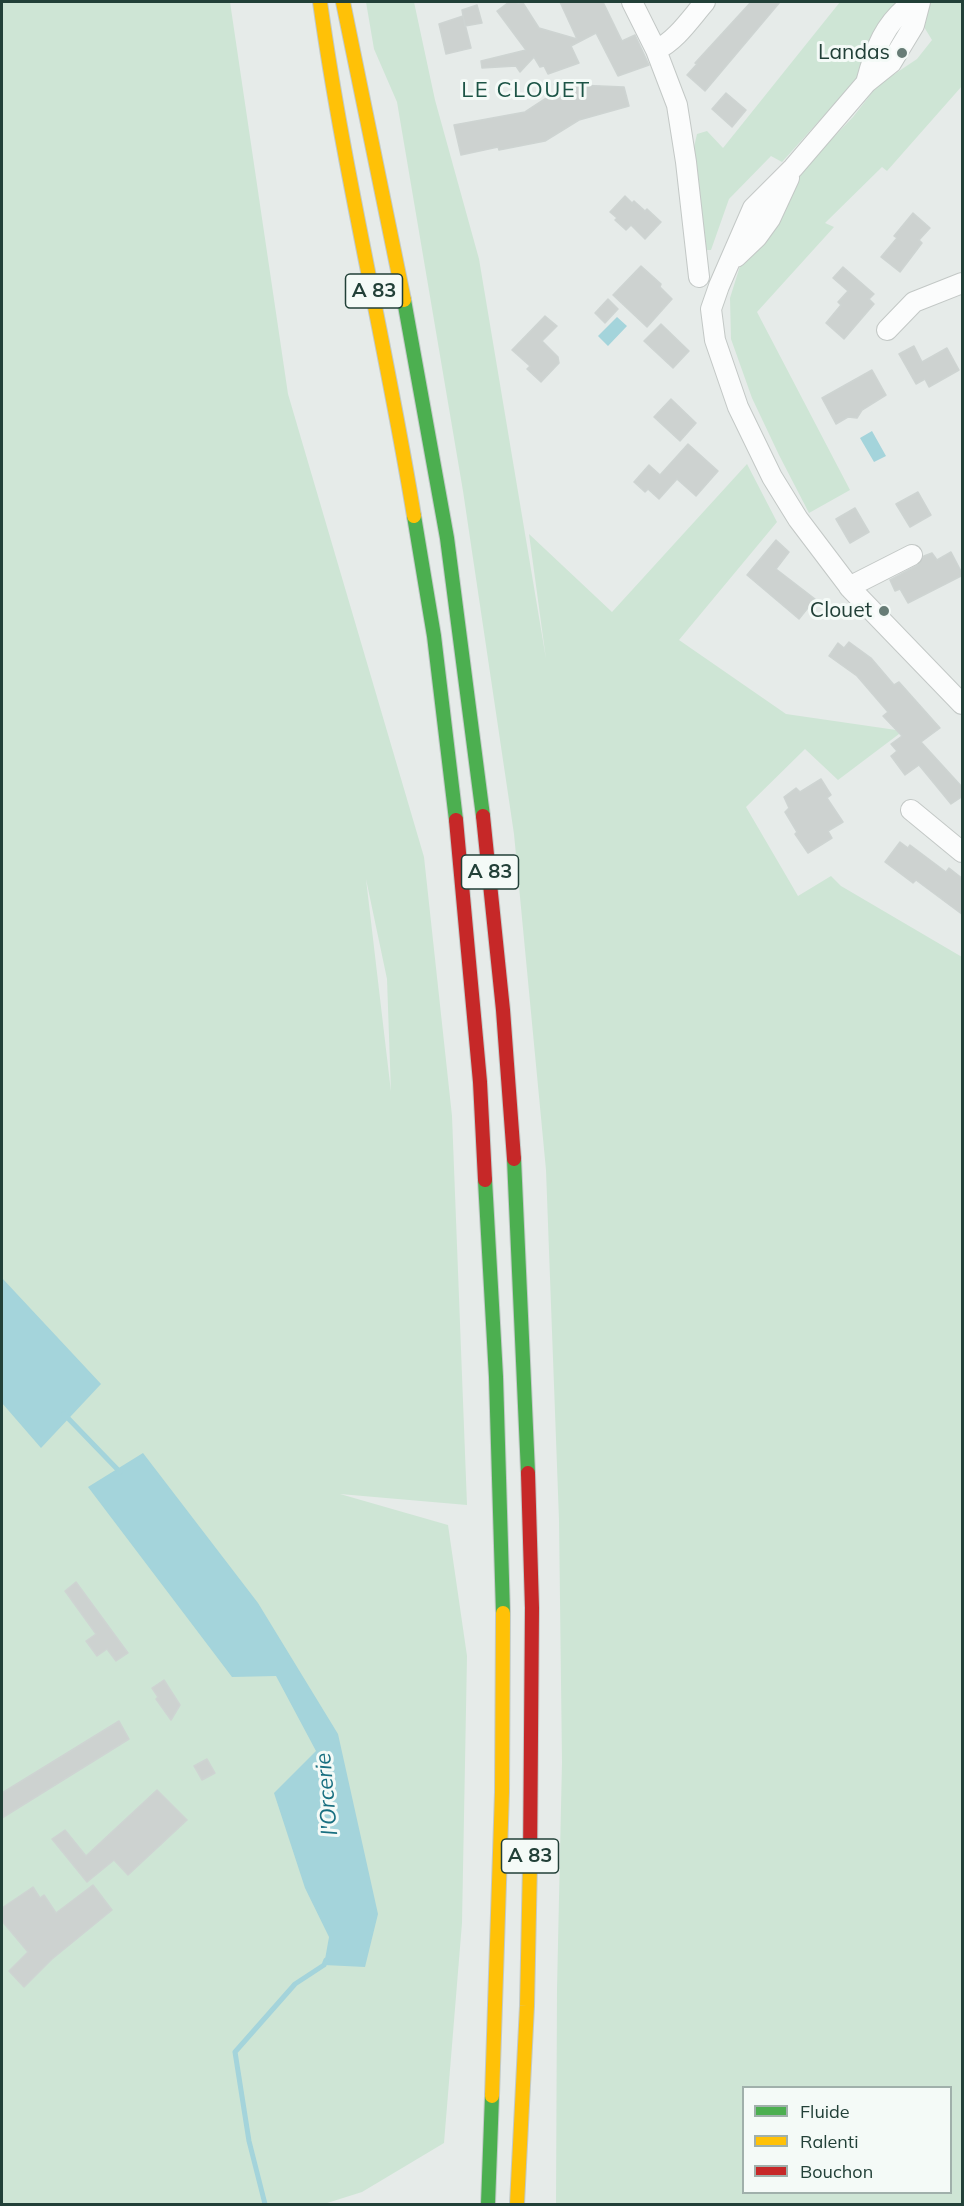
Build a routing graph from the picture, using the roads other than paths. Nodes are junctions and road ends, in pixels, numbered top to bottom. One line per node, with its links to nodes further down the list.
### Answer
1 (320, 2): 9 (highway, A 83)
2 (343, 2): 20 (highway, A 83)
3 (632, 2): 8 (street)
4 (705, 2): 8 (street)
5 (913, 2): 10 (street)
6 (920, 2): 10 (street)
7 (306, 9): 9 (highway)
8 (656, 50): 11 (street)
9 (330, 73): 19 (highway, A 83)
10 (867, 83): 15 (street)
11 (699, 277)
12 (963, 283): 13 (street)
13 (887, 330)
14 (912, 555): 15 (street)
15 (849, 587): 16 (street)
16 (963, 704)
17 (911, 810): 18 (street)
18 (963, 852)
19 (488, 2205)
20 (517, 2205)

